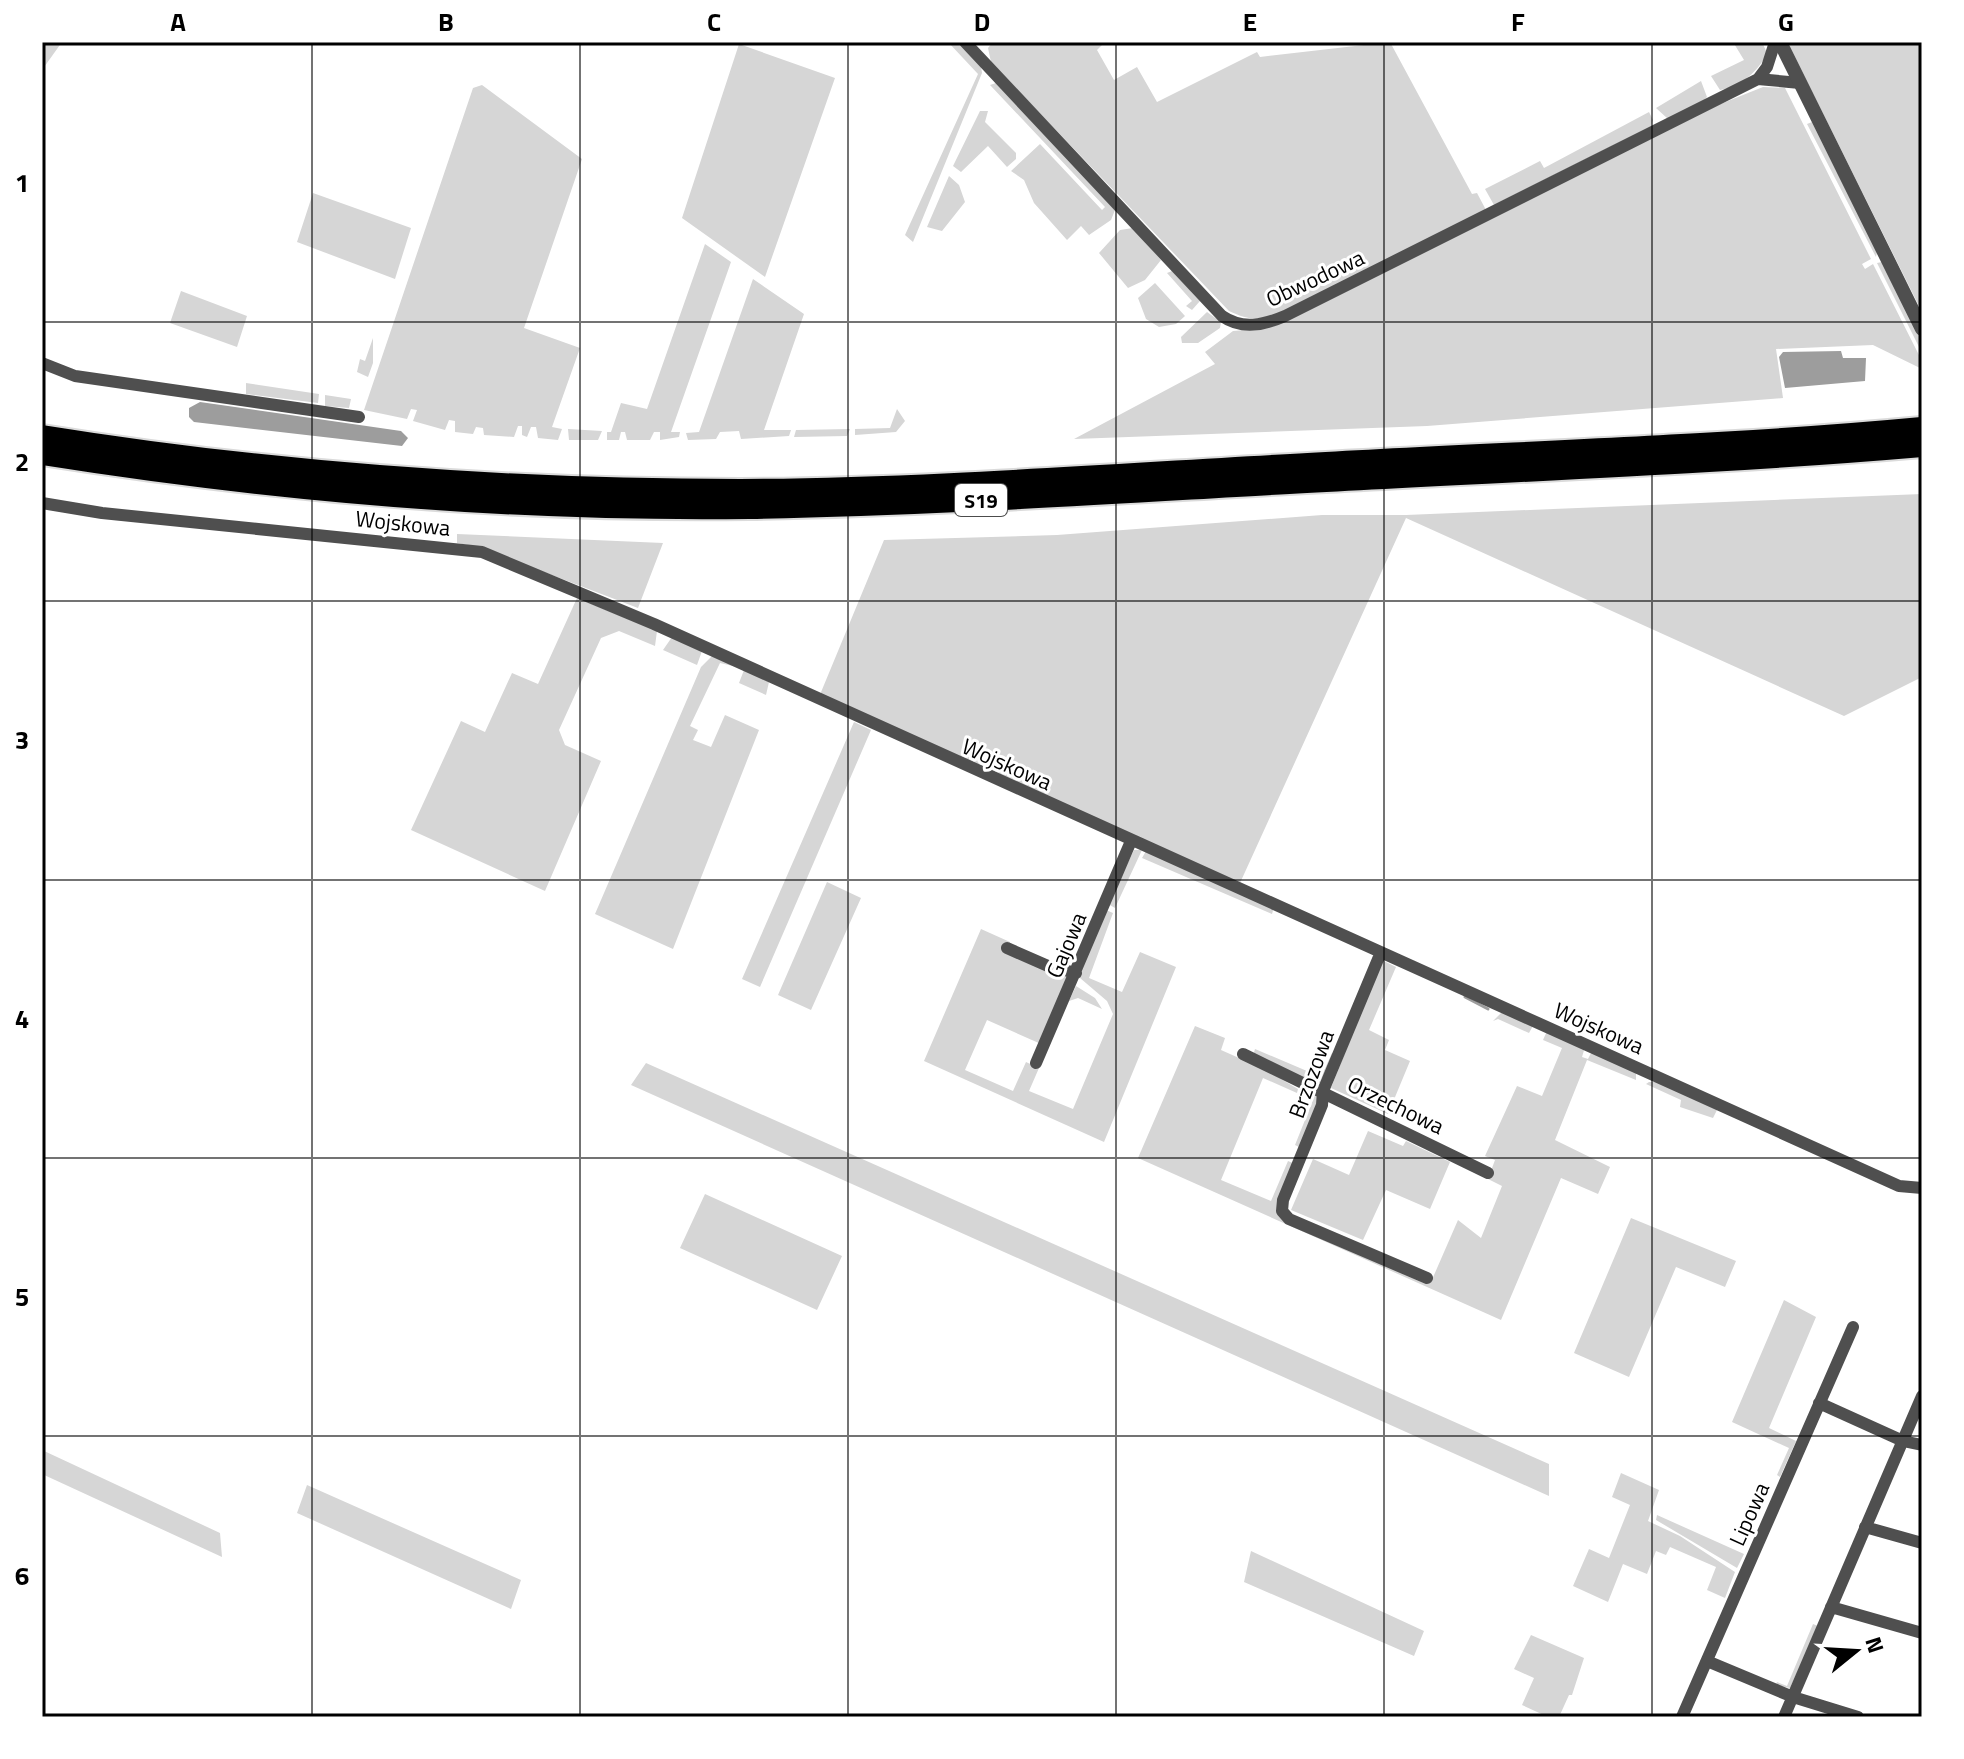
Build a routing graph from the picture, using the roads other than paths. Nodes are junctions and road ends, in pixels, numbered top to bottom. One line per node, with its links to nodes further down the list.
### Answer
1 (965, 42): 3 (street, Obwodowa)
2 (1778, 42): 3 (street); 4 (street)
3 (1758, 79): 4 (street)
4 (1800, 83): 5 (street)
5 (1922, 329)
6 (42, 363): 7 (street)
7 (359, 417)
8 (1922, 428): 9 (highway, S19)
9 (42, 436)
10 (1922, 446): 11 (highway, S19)
11 (42, 454)
12 (42, 503): 13 (street, Wojskowa)
13 (1131, 841): 15 (street, Wojskowa); 16 (street, Gajowa)
14 (1007, 948): 16 (street)
15 (1381, 952): 19 (street, Brzozowa); 21 (street, Wojskowa)
16 (1076, 973): 18 (street, Gajowa)
17 (1243, 1054): 19 (street, Orzechowa)
18 (1036, 1063)
19 (1323, 1091): 20 (street, Orzechowa); 22 (street, Brzozowa)
20 (1488, 1173)
21 (1922, 1188)
22 (1427, 1278)
23 (1853, 1327): 25 (street, Lipowa)
24 (1922, 1396): 26 (street)
25 (1819, 1403): 26 (street); 32 (street, Lipowa)
26 (1903, 1441): 27 (street); 28 (street)
27 (1922, 1445)
28 (1865, 1527): 29 (street); 30 (street)
29 (1922, 1543)
30 (1831, 1607): 31 (street); 33 (street)
31 (1922, 1633)
32 (1707, 1661): 33 (street); 34 (street, Lipowa)
33 (1793, 1697): 35 (street); 36 (street)
34 (1682, 1717)
35 (1784, 1717)
36 (1858, 1717)

